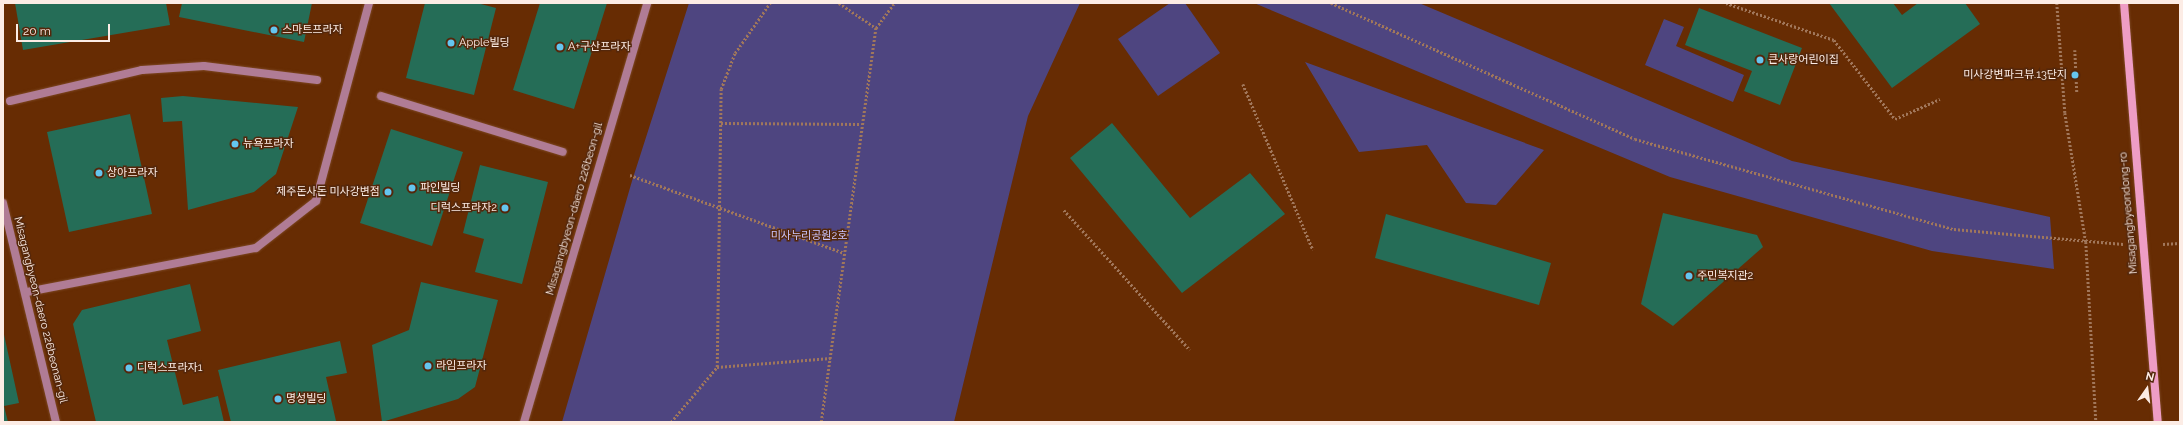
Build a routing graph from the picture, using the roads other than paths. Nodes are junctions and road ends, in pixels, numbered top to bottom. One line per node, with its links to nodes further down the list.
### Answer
1 (369, 3): 9 (street)
2 (647, 3): 11 (street, Misagangbyeon-daero 226beon-gil)
3 (2124, 3): 12 (main road, Misagangbyeondong-ro)
4 (317, 80): 6 (street)
5 (380, 96): 7 (street)
6 (10, 102)
7 (563, 152)
8 (3, 203): 9 (street, Misagangbyeon-daero 226beonan-gil)
9 (27, 292): 10 (street, Misagangbyeon-daero 226beonan-gil)
10 (56, 422)
11 (524, 422)
12 (2158, 422)

